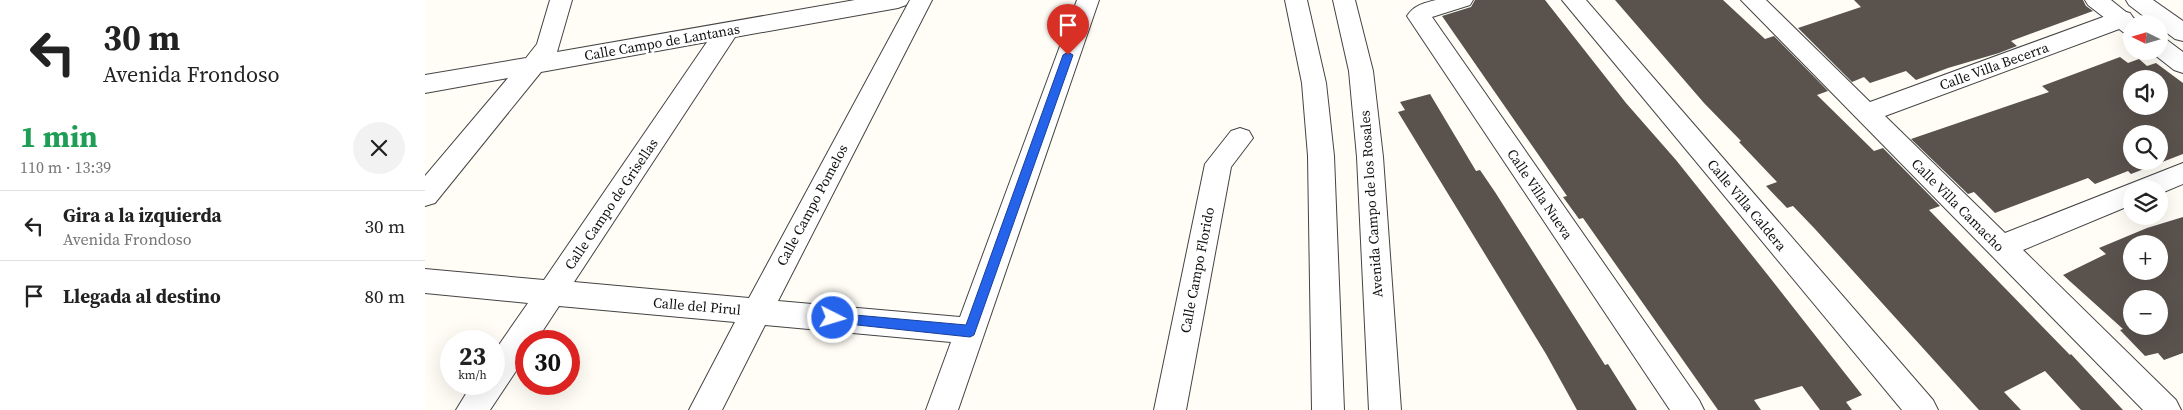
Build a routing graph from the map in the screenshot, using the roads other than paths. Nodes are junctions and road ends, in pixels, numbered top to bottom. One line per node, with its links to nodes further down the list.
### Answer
1 (561, 0): 17 (street)
2 (898, 0): 14 (street, Calle Campo de Lantanas)
3 (921, 0): 29 (street, Calle Campo Pomelos)
4 (1088, 0): 30 (street)
5 (1295, 0): 38 (street)
6 (1344, 0): 39 (street, Avenida Campo de los Rosales)
7 (1462, 0): 40 (street, Calle Villa Nueva)
8 (1573, 0): 41 (street, Calle Villa Caldera)
9 (2097, 0): 12 (street)
10 (2137, 0): 15 (street)
11 (1758, 1): 20 (street, Calle Villa Camacho)
12 (2123, 19)
13 (2123, 23): 20 (street, Calle Villa Becerra)
14 (727, 31): 17 (street, Calle Campo de Lantanas); 28 (street, Calle Campo de Grisellas)
15 (2183, 34)
16 (2168, 53): 18 (street)
17 (533, 64): 19 (street, Calle Campo de Lantanas); 24 (street)
18 (2183, 64)
19 (425, 84)
20 (1866, 113): 26 (street, Calle Villa Camacho)
21 (1240, 138): 37 (street, Calle Campo Florido)
22 (2183, 173): 23 (street)
23 (2166, 180)
24 (425, 194)
25 (2123, 197): 26 (street)
26 (2000, 247): 33 (street, Calle Villa Camacho)
27 (425, 281): 28 (street, Calle del Pirul)
28 (551, 292): 29 (street, Calle del Pirul); 31 (street, Calle Campo de Grisellas)
29 (756, 311): 30 (street, Calle del Pirul); 35 (street, Calle Campo Pomelos)
30 (970, 331): 36 (street)
31 (505, 361)
32 (482, 395): 34 (street)
33 (2169, 404)
34 (472, 410)
35 (705, 410)
36 (942, 410)
37 (1170, 410)
38 (1329, 410)
39 (1385, 410)
40 (1688, 410)
41 (1922, 410)

